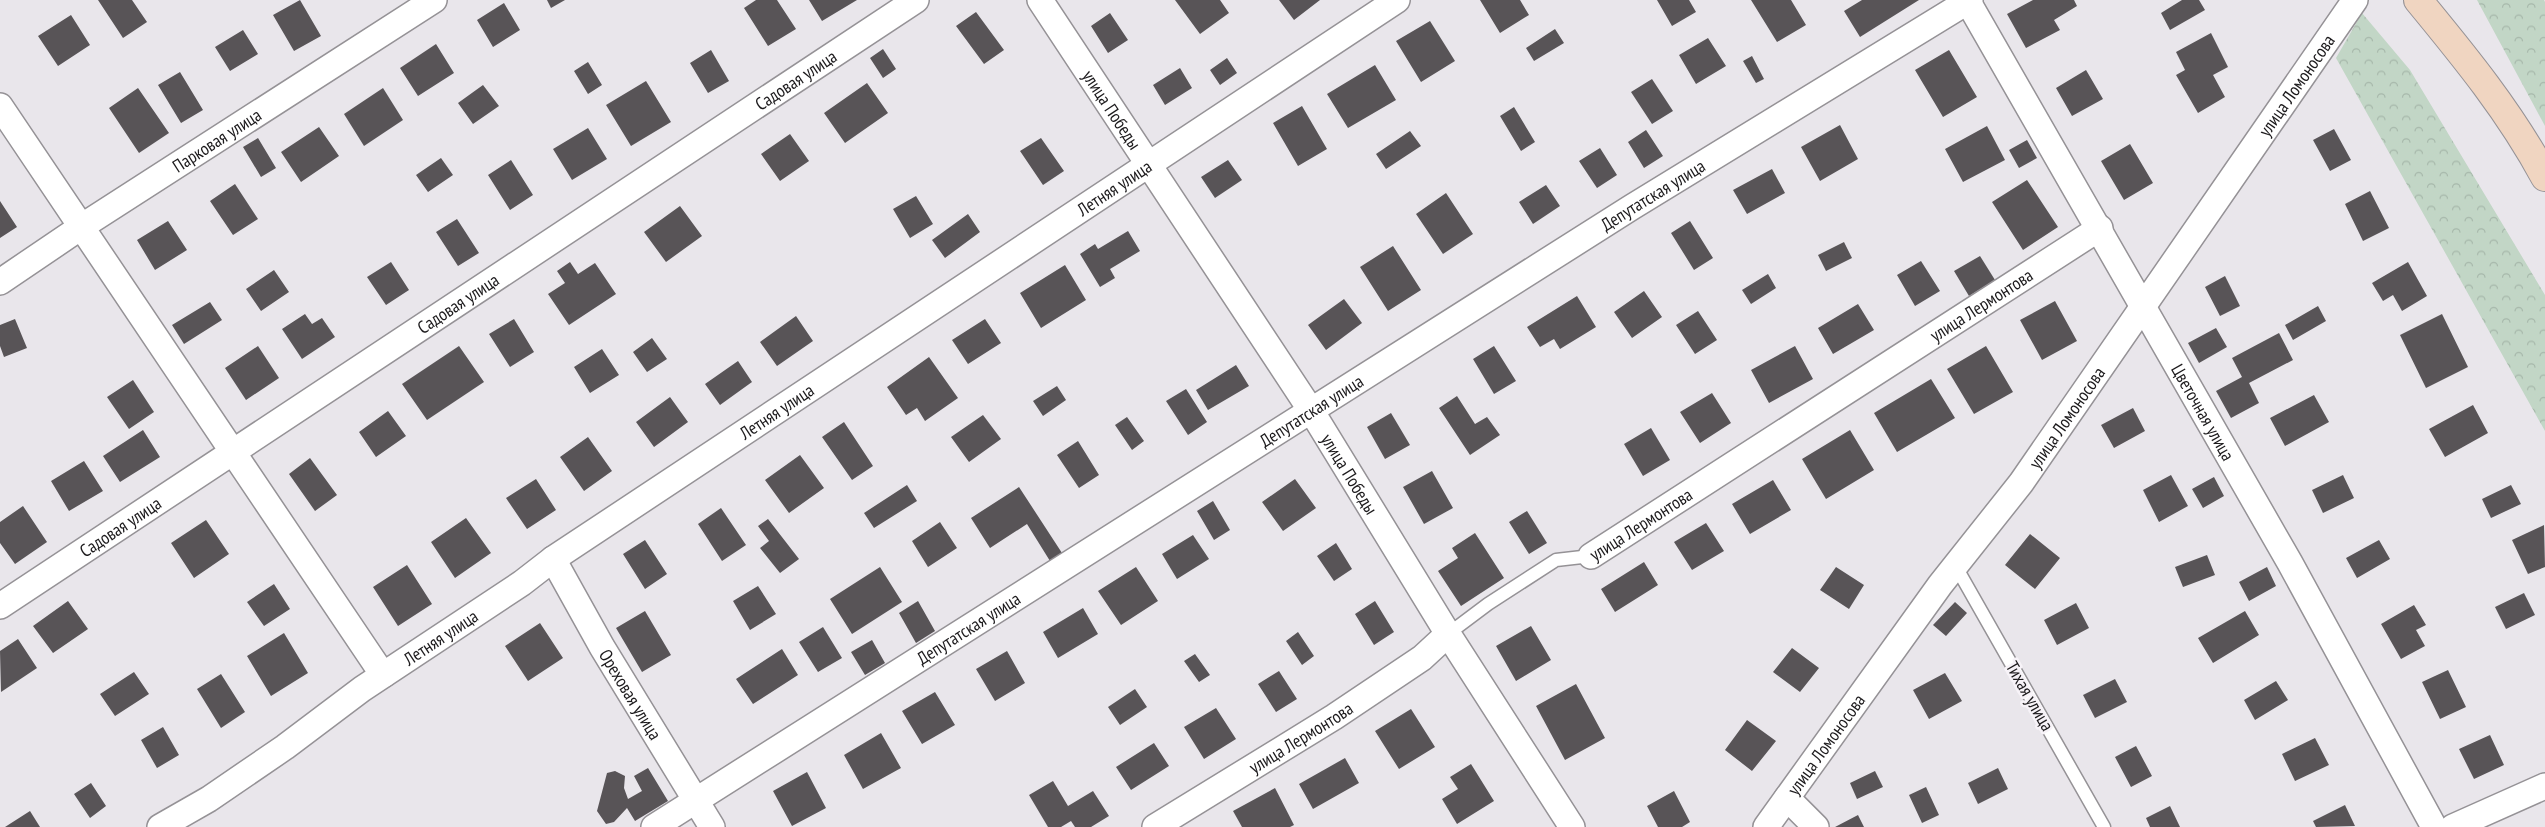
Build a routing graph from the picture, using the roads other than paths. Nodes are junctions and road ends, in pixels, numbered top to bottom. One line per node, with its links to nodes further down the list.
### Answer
1 (434, 0): 11 (street, Парковая улица)
2 (916, 0): 16 (street, Садовая улица)
3 (1040, 0): 9 (street, улица Победы)
4 (1397, 0): 9 (street, Летняя улица)
5 (1968, 0): 12 (street, Цветочная улица); 15 (street, Депутатская улица)
6 (2355, 0): 14 (street, улица Ломоносова)
7 (2418, 0): 10 (main road)
8 (0, 106): 11 (street)
9 (1149, 166): 15 (street, улица Победы); 18 (street, Летняя улица)
10 (2545, 177)
11 (81, 226): 13 (street, Парковая улица); 16 (street)
12 (2100, 228): 14 (street, Цветочная улица); 17 (street, улица Лермонтова)
13 (0, 282)
14 (2144, 305): 19 (street, улица Ломоносова); 34 (street, Цветочная улица)
15 (1312, 412): 21 (street, улица Победы); 25 (street, Депутатская улица)
16 (232, 451): 20 (street, Садовая улица); 22 (street)
17 (1591, 556): 21 (lane, улица Лермонтова)
18 (553, 559): 22 (street, Летняя улица); 25 (street, Ореховая улица)
19 (1955, 565): 24 (street, улица Ломоносова); 33 (lane, Тихая улица)
20 (0, 606)
21 (1448, 634): 29 (street, улица Лермонтова); 30 (street, улица Победы)
22 (383, 675): 26 (street, Летняя улица)
23 (2545, 786): 35 (street)
24 (1787, 798): 31 (street, улица Ломоносова); 32 (street)
25 (696, 801): 27 (street, Депутатская улица); 28 (street, Ореховая улица)
26 (160, 827)
27 (654, 827)
28 (712, 827)
29 (1155, 827)
30 (1572, 827)
31 (1766, 827)
32 (1816, 827)
33 (2104, 827)
34 (2434, 827)
35 (2454, 827)

